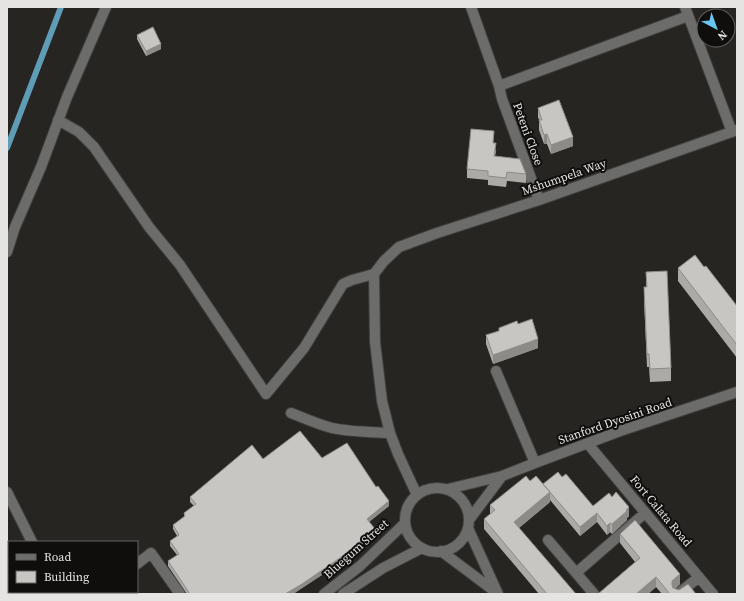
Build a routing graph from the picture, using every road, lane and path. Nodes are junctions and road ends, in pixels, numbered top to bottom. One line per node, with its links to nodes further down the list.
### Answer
1 (106, 7): 5 (street)
2 (471, 7): 4 (street, Peteni Close)
3 (687, 12): 4 (street); 6 (street)
4 (499, 86): 7 (street, Peteni Close)
5 (58, 120): 8 (street); 9 (street)
6 (735, 131): 7 (street, Mshumpela Way)
7 (539, 200): 9 (street, Mshumpela Way)
8 (7, 252)
9 (374, 274): 13 (street)
10 (496, 371): 15 (street)
11 (737, 392): 14 (street, Stanford Dyosini Road)
12 (291, 413): 13 (street)
13 (390, 433): 19 (street)
14 (588, 444): 15 (street, Stanford Dyosini Road); 20 (street, Fort Calata Road)
15 (535, 463): 16 (street, Stanford Dyosini Road)
16 (502, 476): 17 (street, Stanford Dyosini Road); 22 (street)
17 (448, 489): 19 (street); 22 (street)
18 (7, 492): 24 (street)
19 (416, 495): 21 (street)
20 (645, 513): 28 (street); 29 (street, Fort Calata Road)
21 (405, 523): 25 (street); 31 (street, Bluegum Street)
22 (469, 524): 26 (street); 33 (street)
23 (548, 540): 28 (street)
24 (32, 541)
25 (422, 548): 26 (street); 32 (street, Bluegum Street)
26 (442, 551): 33 (street)
27 (138, 563): 30 (street)
28 (576, 572): 34 (street)
29 (699, 577): 35 (street); 36 (street, Fort Calata Road)
30 (180, 594)
31 (324, 594)
32 (343, 594)
33 (498, 594)
34 (594, 594)
35 (678, 594)
36 (714, 594)

